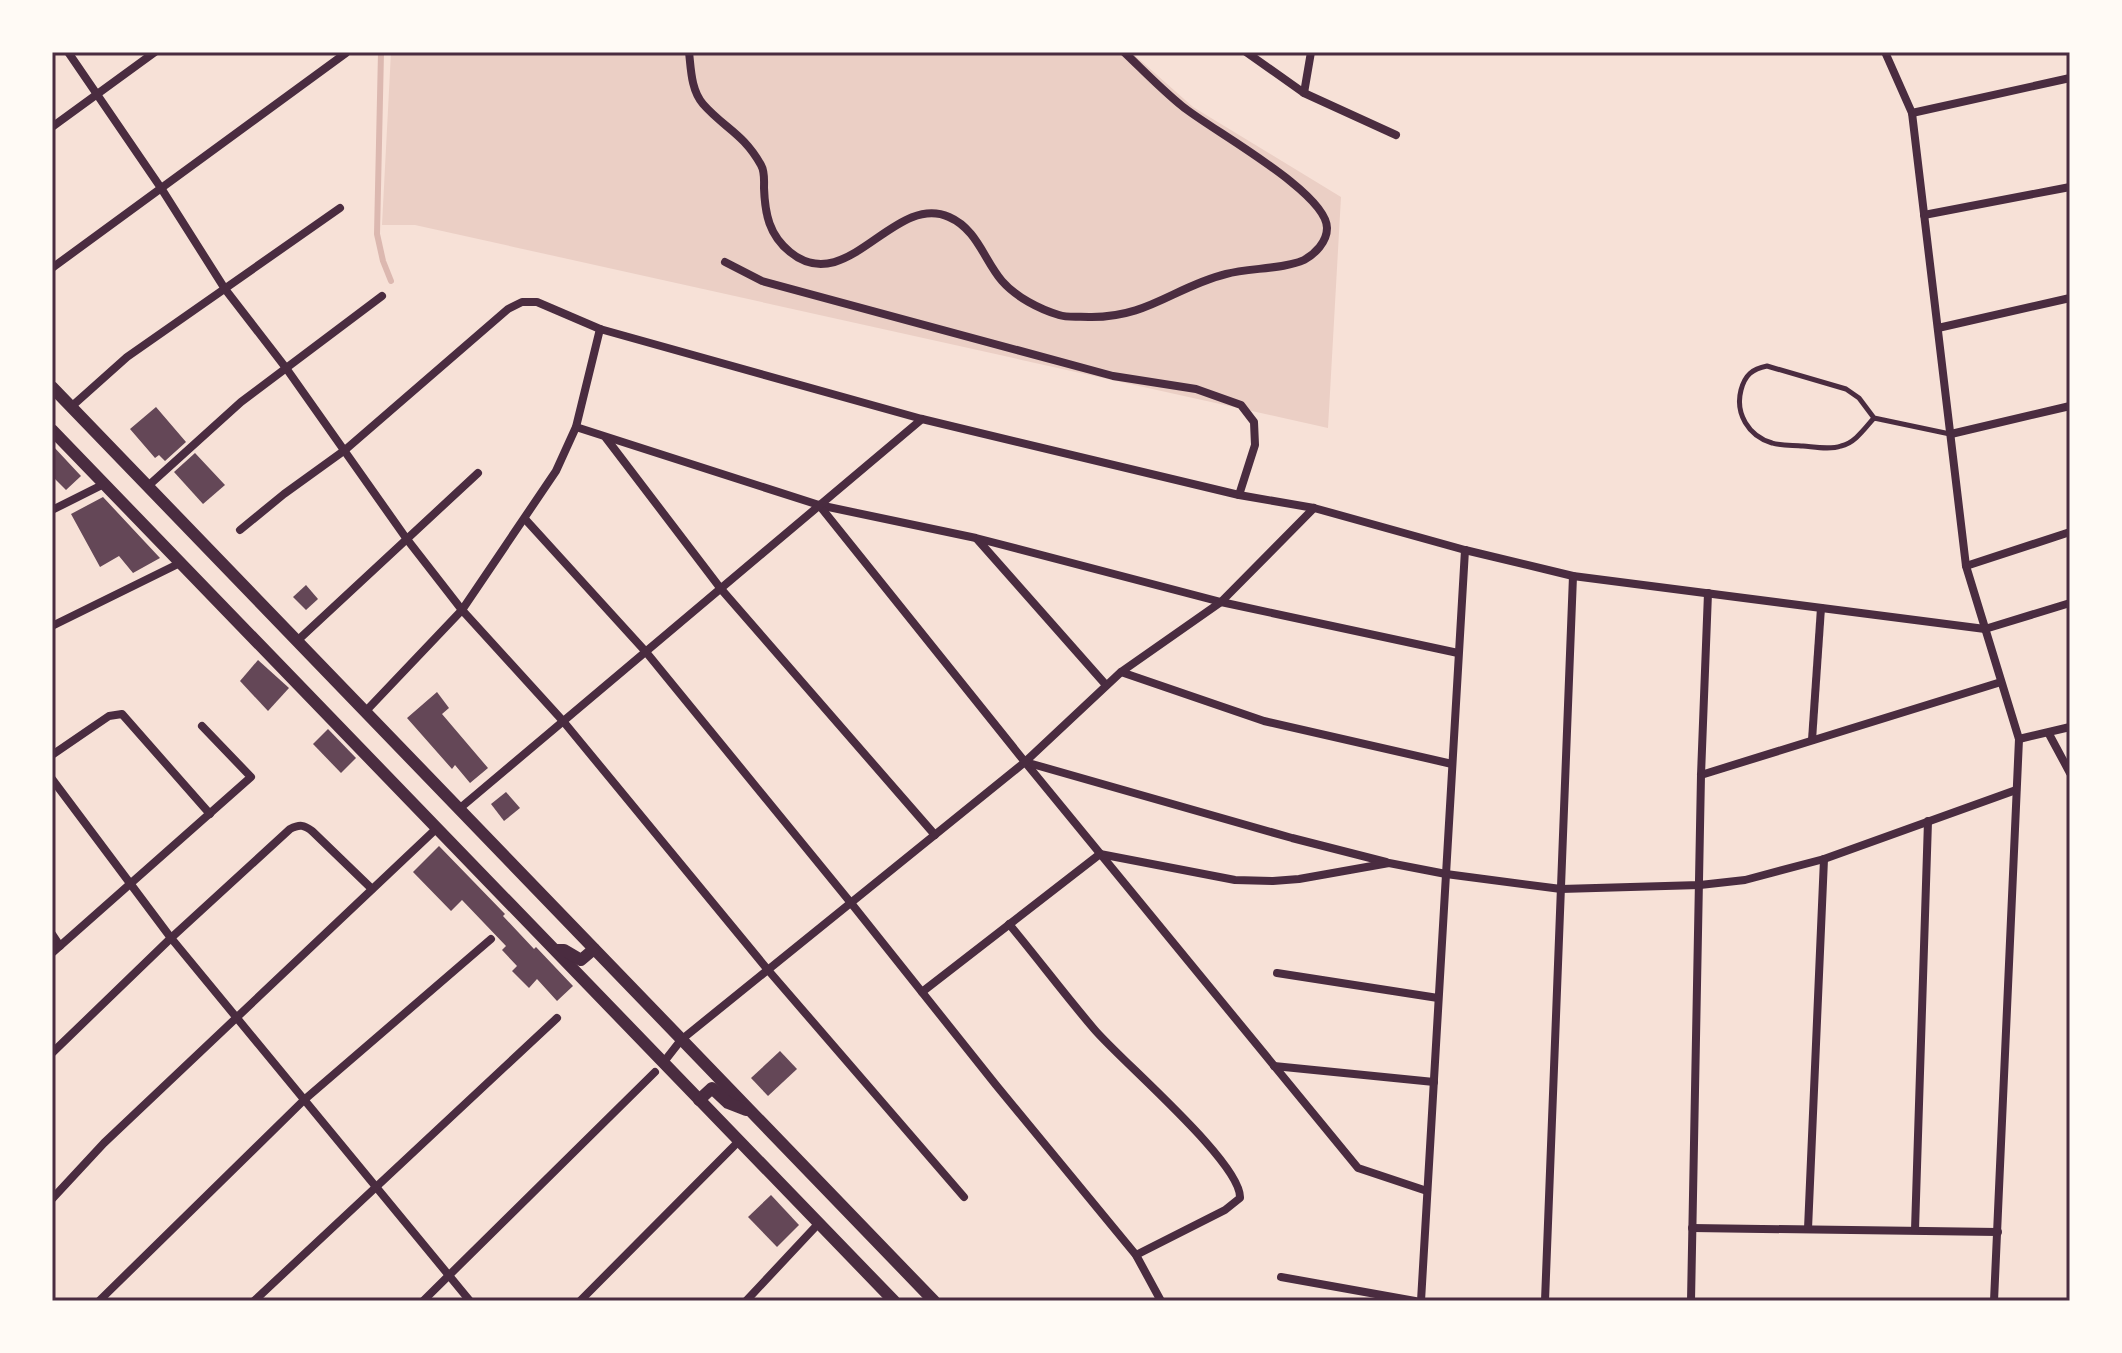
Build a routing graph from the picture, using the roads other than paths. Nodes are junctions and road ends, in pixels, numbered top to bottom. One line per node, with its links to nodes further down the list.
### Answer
1 (68, 52): 10 (street)
2 (155, 52): 10 (street)
3 (689, 52): 4 (street)
4 (1124, 52)
5 (1246, 52): 11 (street)
6 (1311, 52): 11 (street)
7 (1885, 52): 12 (street)
8 (346, 53): 16 (street)
9 (2070, 78): 12 (street)
10 (96, 93): 13 (street); 16 (street)
11 (1304, 93): 14 (street)
12 (1912, 113): 18 (street)
13 (52, 127)
14 (1396, 135)
15 (2070, 187): 18 (street)
16 (161, 188): 20 (street); 21 (street)
17 (340, 208): 21 (street)
18 (1924, 215): 24 (street)
19 (725, 262): 40 (street)
20 (52, 268)
21 (225, 289): 26 (street); 29 (street)
22 (382, 296): 26 (street)
23 (2070, 298): 24 (street)
24 (1938, 328): 34 (street)
25 (600, 329): 31 (street); 32 (street); 36 (street)
26 (286, 368): 36 (street); 39 (street)
27 (52, 387): 29 (street)
28 (2070, 406): 34 (street)
29 (71, 407): 39 (street)
30 (1874, 418): 30 (lane); 34 (lane)
31 (922, 419): 40 (street); 41 (street)
32 (576, 427): 35 (street); 44 (street)
33 (52, 430): 38 (street)
34 (1951, 434): 51 (street)
35 (605, 437): 41 (street); 53 (street)
36 (345, 450): 45 (street); 47 (street)
37 (478, 473): 47 (street)
38 (104, 484): 43 (street); 50 (street)
39 (148, 486): 61 (street)
40 (1239, 495): 42 (street)
41 (819, 505): 48 (street); 53 (street); 75 (street)
42 (1314, 508): 49 (street); 55 (street)
43 (52, 510)
44 (525, 519): 58 (street); 62 (street)
45 (240, 530)
46 (2070, 532): 51 (street)
47 (406, 538): 58 (street); 61 (street)
48 (976, 538): 55 (street); 66 (street)
49 (1465, 550): 52 (street); 63 (street)
50 (180, 563): 59 (street); 84 (street)
51 (1966, 566): 60 (street)
52 (1573, 576): 54 (street); 93 (street)
53 (721, 589): 62 (street); 85 (street)
54 (1708, 593): 57 (street); 78 (street)
55 (1221, 602): 63 (street); 64 (street)
56 (2070, 603): 60 (street)
57 (1821, 608): 60 (street); 73 (street)
58 (462, 610): 67 (street); 68 (street)
59 (52, 626)
60 (1985, 629): 65 (street)
61 (297, 641): 67 (street)
62 (646, 652): 68 (street); 94 (street)
63 (1458, 653): 76 (street)
64 (1121, 672): 66 (street); 76 (street)
65 (2001, 682): 72 (street); 73 (street)
66 (1106, 685): 75 (street)
67 (365, 712): 81 (street)
68 (563, 721): 81 (street); 103 (street)
69 (202, 726): 82 (street)
70 (2070, 727): 71 (street)
71 (2049, 734): 72 (street); 77 (street)
72 (2019, 739): 80 (street)
73 (1812, 740): 78 (street)
74 (52, 755): 82 (street)
75 (1025, 762): 85 (street); 86 (street); 88 (street)
76 (1452, 764): 89 (street)
77 (2070, 773)
78 (1701, 775): 91 (street)
79 (52, 779): 90 (street)
80 (2016, 790): 83 (street); 126 (street)
81 (459, 809): 100 (street)
82 (210, 814): 90 (street)
83 (1928, 821): 87 (street); 125 (street)
84 (437, 828): 92 (street); 101 (street)
85 (935, 835): 94 (street)
86 (1100, 854): 88 (street); 95 (street); 111 (street)
87 (1824, 859): 91 (street); 124 (street)
88 (1389, 863): 89 (street)
89 (1446, 874): 93 (street); 106 (street)
90 (131, 884): 97 (street); 99 (street)
91 (1700, 885): 93 (street); 123 (street)
92 (372, 889): 97 (street); 107 (street)
93 (1561, 889): 140 (street)
94 (851, 903): 103 (street); 105 (street)
95 (1009, 924): 105 (street); 127 (street)
96 (52, 934): 99 (street)
97 (171, 938): 107 (street); 110 (street)
98 (491, 939): 114 (street)
99 (60, 946): 102 (street)
100 (594, 949): 101 (street); 109 (street)
101 (554, 950): 112 (street)
102 (52, 953)
103 (768, 970): 109 (street); 120 (street)
104 (1277, 973): 106 (street)
105 (922, 992): 127 (street)
106 (1438, 998): 113 (street)
107 (236, 1018): 114 (street); 121 (street)
108 (557, 1018): 118 (street)
109 (681, 1040): 112 (street); 116 (street)
110 (52, 1053)
111 (1274, 1066): 113 (street); 119 (street)
112 (659, 1068): 115 (street); 128 (street)
113 (1434, 1082): 119 (street)
114 (304, 1100): 118 (street); 130 (street)
115 (699, 1100): 116 (street); 117 (street)
116 (749, 1111): 137 (street)
117 (739, 1141): 122 (street); 134 (street)
118 (376, 1186): 128 (street); 131 (street)
119 (1427, 1191): 139 (street)
120 (964, 1197)
121 (52, 1199)
122 (819, 1223): 135 (street); 136 (street)
123 (1692, 1228): 124 (street); 141 (street)
124 (1808, 1229): 125 (street)
125 (1915, 1230): 126 (street)
126 (1998, 1232): 142 (street)
127 (1136, 1255): 138 (street)
128 (450, 1276): 132 (street); 133 (street)
129 (1281, 1277): 139 (street)
130 (99, 1301)
131 (254, 1301)
132 (423, 1301)
133 (470, 1301)
134 (580, 1301)
135 (746, 1301)
136 (894, 1301)
137 (934, 1301)
138 (1161, 1301)
139 (1418, 1301)
140 (1545, 1301)
141 (1691, 1301)
142 (1994, 1301)

